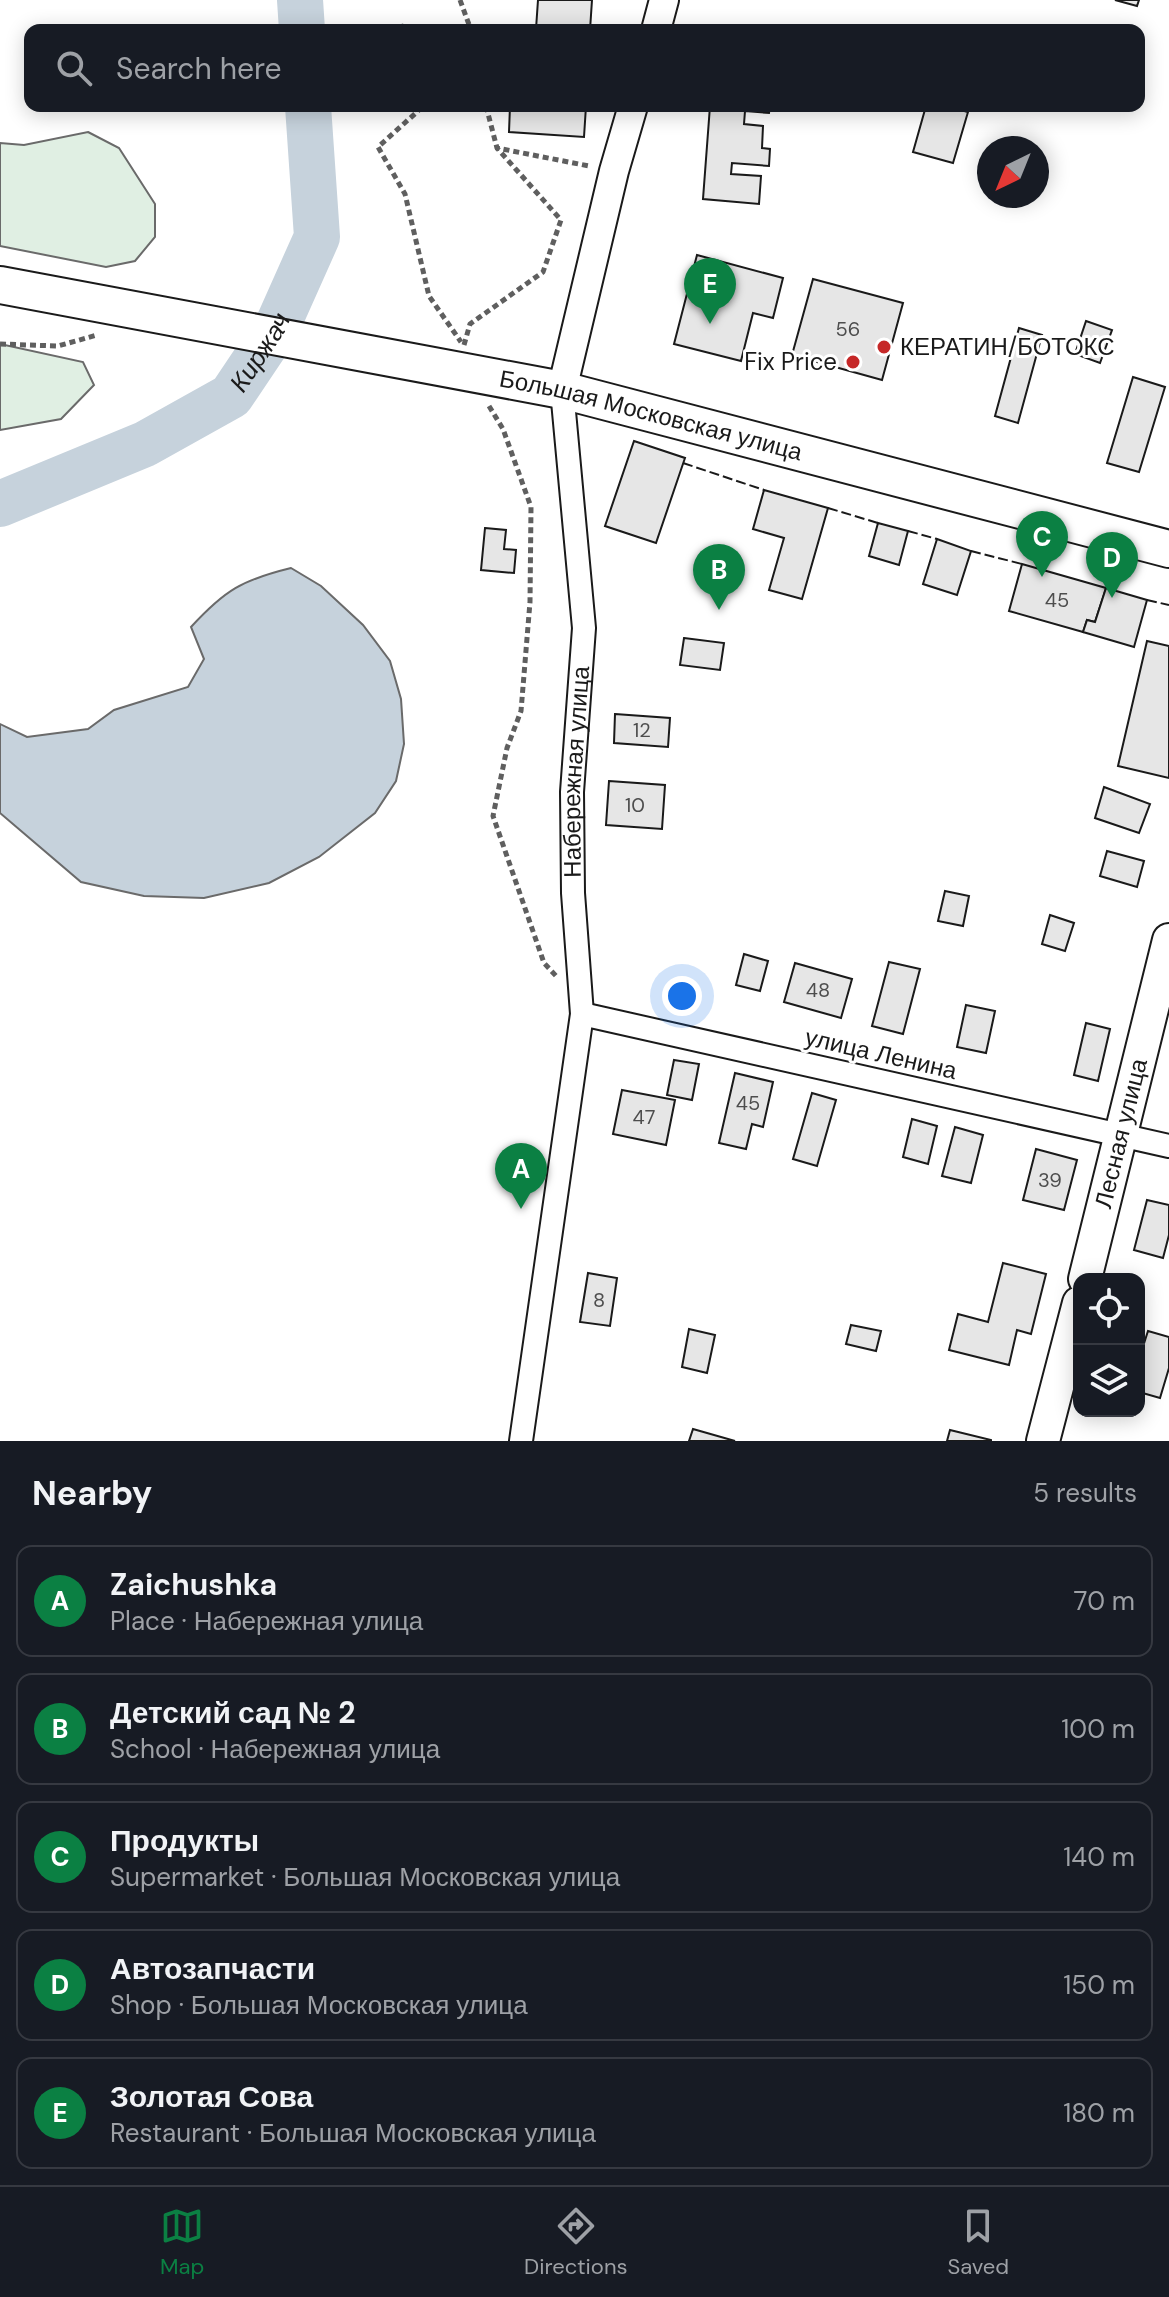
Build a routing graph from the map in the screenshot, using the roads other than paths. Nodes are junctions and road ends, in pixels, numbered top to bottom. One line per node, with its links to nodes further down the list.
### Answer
1 (664, 0): 2 (street)
2 (658, 24)
3 (631, 112): 5 (street, Набережная улица)
4 (0, 285): 5 (main road, Большая Московская улица)
5 (562, 390): 6 (main road, Большая Московская улица); 8 (street, Набережная улица)
6 (1169, 549)
7 (1169, 940): 9 (main road, Лесная улица)
8 (581, 1007): 9 (street, улица Ленина); 13 (street, Набережная улица)
9 (1123, 1133): 10 (street, улица Ленина); 11 (main road, Лесная улица)
10 (1169, 1146)
11 (1087, 1273)
12 (1073, 1326): 14 (main road)
13 (521, 1441)
14 (1043, 1441)

